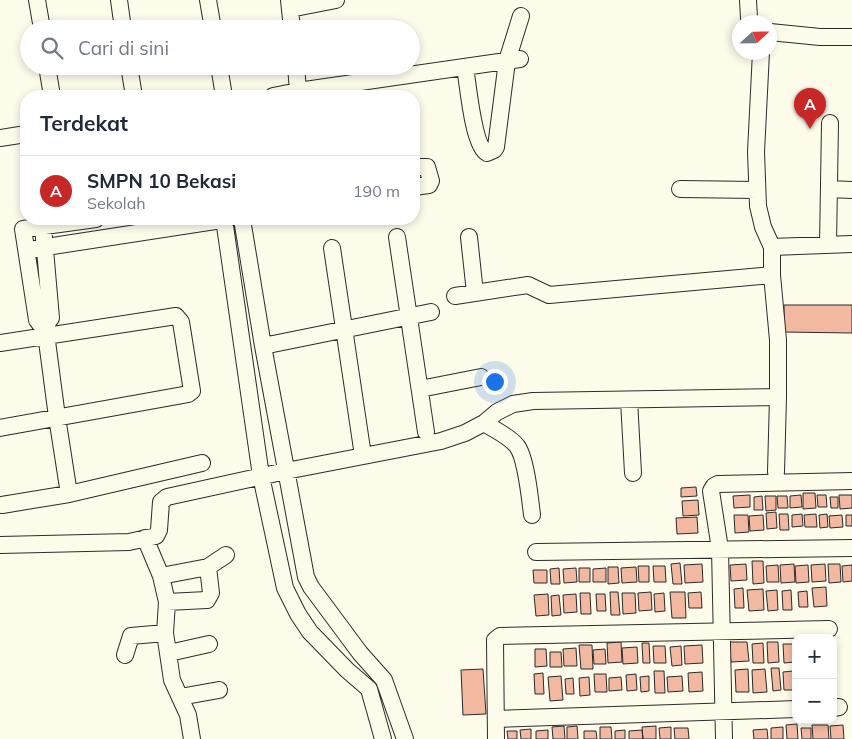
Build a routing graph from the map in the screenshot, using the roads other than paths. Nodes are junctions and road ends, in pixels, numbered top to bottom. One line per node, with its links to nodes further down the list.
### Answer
1 (37, 0): 9 (street)
2 (119, 0): 10 (street)
3 (208, 0): 11 (street)
4 (336, 0): 6 (street)
5 (748, 0): 7 (street)
6 (289, 4): 12 (street)
7 (748, 15)
8 (520, 16): 15 (street)
9 (40, 20)
10 (122, 20)
11 (211, 20)
12 (291, 20)
13 (777, 33): 14 (street)
14 (852, 37)
15 (514, 60): 17 (street); 17 (street)
16 (761, 60): 36 (street)
17 (465, 67): 18 (street)
18 (420, 73)
19 (49, 75): 24 (street)
20 (130, 75): 25 (street)
21 (220, 75): 26 (street)
22 (297, 75): 27 (street)
23 (409, 75): 28 (street)
24 (51, 90)
25 (133, 90)
26 (223, 90)
27 (298, 90)
28 (305, 90)
29 (830, 122): 35 (street)
30 (20, 135): 31 (street)
31 (0, 138)
32 (420, 167): 33 (street)
33 (420, 186)
34 (680, 189): 36 (street)
35 (829, 189): 37 (street); 46 (street)
36 (758, 190): 48 (street)
37 (852, 190)
38 (56, 225): 42 (street)
39 (186, 225): 47 (street)
40 (226, 225): 75 (street)
41 (243, 225): 61 (street)
42 (43, 227): 47 (street); 50 (street)
43 (397, 237): 57 (street)
44 (469, 237): 54 (street)
45 (852, 244): 46 (street)
46 (828, 246): 48 (street)
47 (45, 247): 50 (street); 51 (street)
48 (772, 247): 53 (street)
49 (332, 248): 58 (street)
50 (27, 250): 52 (street)
51 (47, 265): 52 (street); 59 (street)
52 (29, 266): 59 (street)
53 (772, 276): 54 (street); 64 (street)
54 (475, 293): 55 (street)
55 (455, 296)
56 (431, 312): 57 (street)
57 (409, 316): 58 (street); 63 (street)
58 (344, 329): 61 (street); 70 (street)
59 (46, 331): 60 (street); 66 (street); 66 (street)
60 (0, 342)
61 (263, 346): 72 (street)
62 (481, 377): 63 (street)
63 (420, 389): 69 (street)
64 (778, 397): 65 (street); 73 (street)
65 (628, 400): 67 (street); 74 (street)
66 (57, 417): 68 (street); 77 (street)
67 (484, 423): 72 (street); 79 (street)
68 (0, 428)
69 (426, 432)
70 (362, 449)
71 (202, 463): 77 (street)
72 (286, 471): 75 (street); 95 (street)
73 (776, 472)
74 (633, 473)
75 (261, 476): 80 (street); 96 (street)
76 (852, 481): 83 (street)
77 (69, 494): 78 (street)
78 (2, 505)
79 (532, 515)
80 (145, 538): 81 (street); 87 (street)
81 (0, 545)
82 (852, 548): 83 (street)
83 (720, 550): 84 (street); 90 (street)
84 (536, 552)
85 (226, 556): 86 (street)
86 (208, 567): 87 (street); 88 (street)
87 (161, 576): 88 (street)
88 (167, 602): 91 (street)
89 (829, 629): 90 (street)
90 (722, 631): 100 (street); 101 (street)
91 (165, 633): 93 (street); 94 (street)
92 (209, 644): 93 (street)
93 (169, 653): 98 (street)
94 (125, 655)
95 (384, 680): 96 (street); 104 (street)
96 (369, 689): 103 (street)
97 (220, 690): 98 (street)
98 (180, 697): 102 (street)
99 (792, 709): 100 (street)
100 (724, 711): 101 (street); 106 (street)
101 (496, 719): 105 (street)
102 (192, 739)
103 (383, 739)
104 (405, 739)
105 (496, 739)
106 (724, 739)

